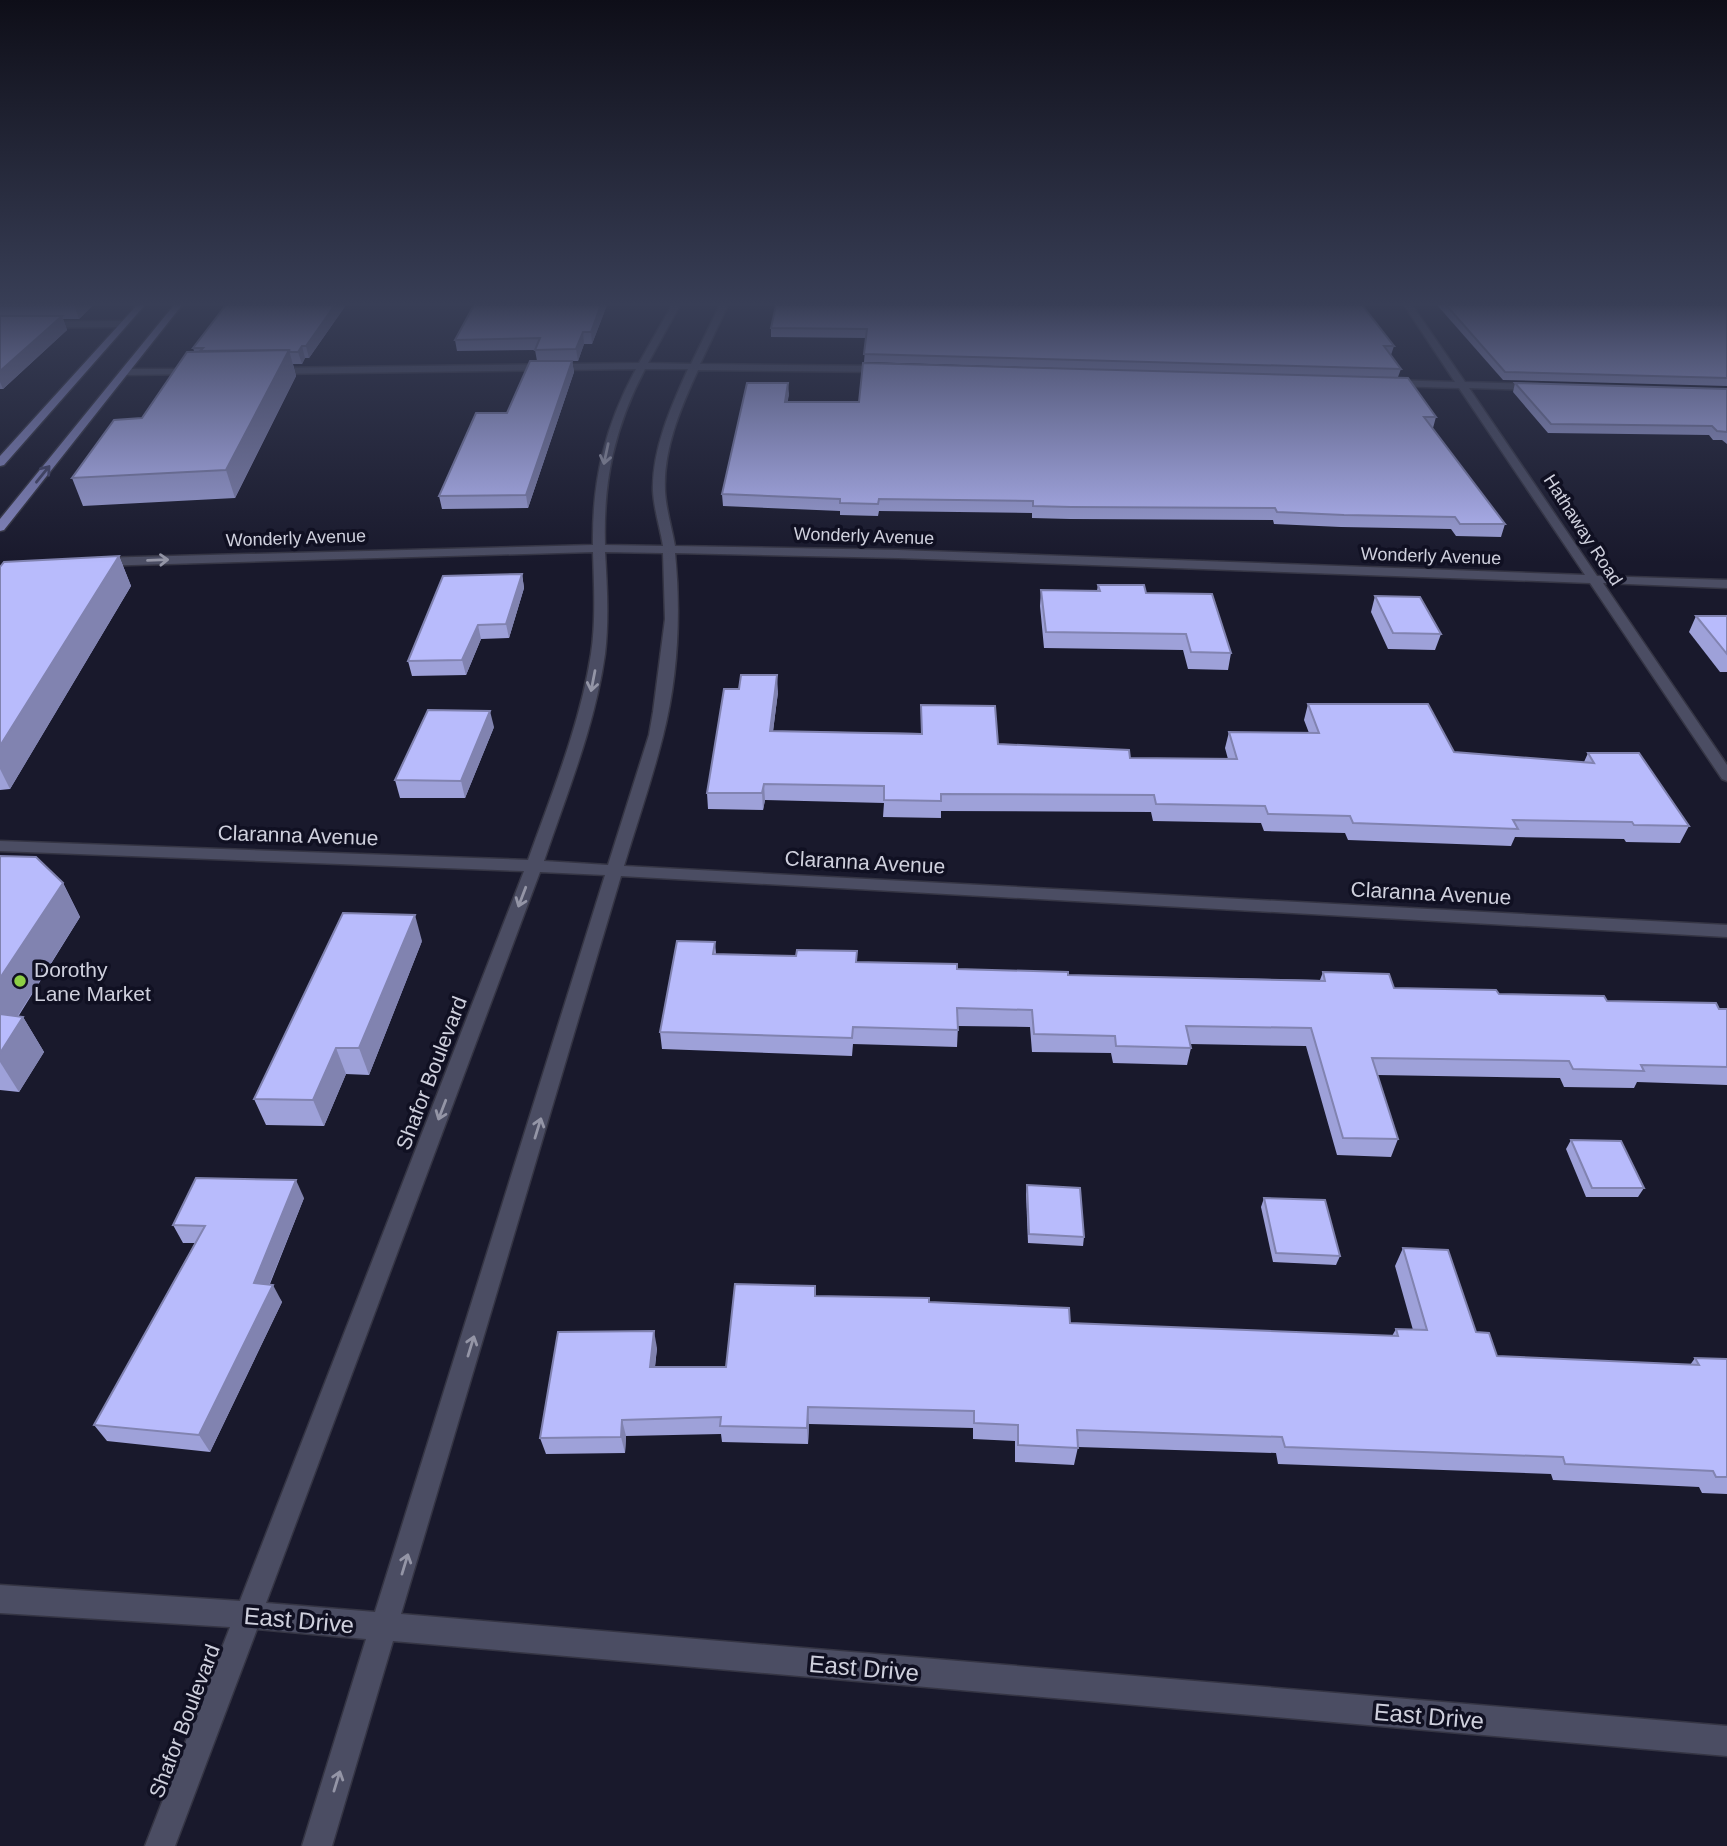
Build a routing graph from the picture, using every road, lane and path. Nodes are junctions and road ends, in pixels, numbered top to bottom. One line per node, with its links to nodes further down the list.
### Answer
1 (64, 391): 6 (main road)
2 (109, 391): 7 (main road, one-way to 2)
3 (628, 391): 8 (street, Shafor Boulevard, one-way to 8)
4 (684, 391): 9 (street)
5 (1467, 391): 11 (street, Hathaway Road)
6 (0, 463)
7 (0, 527)
8 (598, 548): 9 (street, Wonderly Avenue); 10 (street, Wonderly Avenue, one-way to 8); 15 (street, Shafor Boulevard, one-way to 15)
9 (669, 549): 11 (street, Wonderly Avenue); 16 (street)
10 (82, 563)
11 (1594, 580): 12 (street, Wonderly Avenue); 13 (street, Hathaway Road)
12 (1727, 584)
13 (1727, 776)
14 (0, 846): 15 (street, Claranna Avenue)
15 (534, 866): 16 (street, Claranna Avenue); 19 (street, Shafor Boulevard, one-way to 19)
16 (616, 872): 17 (street, Claranna Avenue); 20 (street, one-way to 16)
17 (1727, 931)
18 (0, 1599): 19 (street, East Drive)
19 (250, 1615): 20 (street, East Drive); 22 (street, Shafor Boulevard)
20 (385, 1627): 21 (street, East Drive); 23 (street, one-way to 20)
21 (1727, 1741)
22 (160, 1846)
23 (317, 1846)

